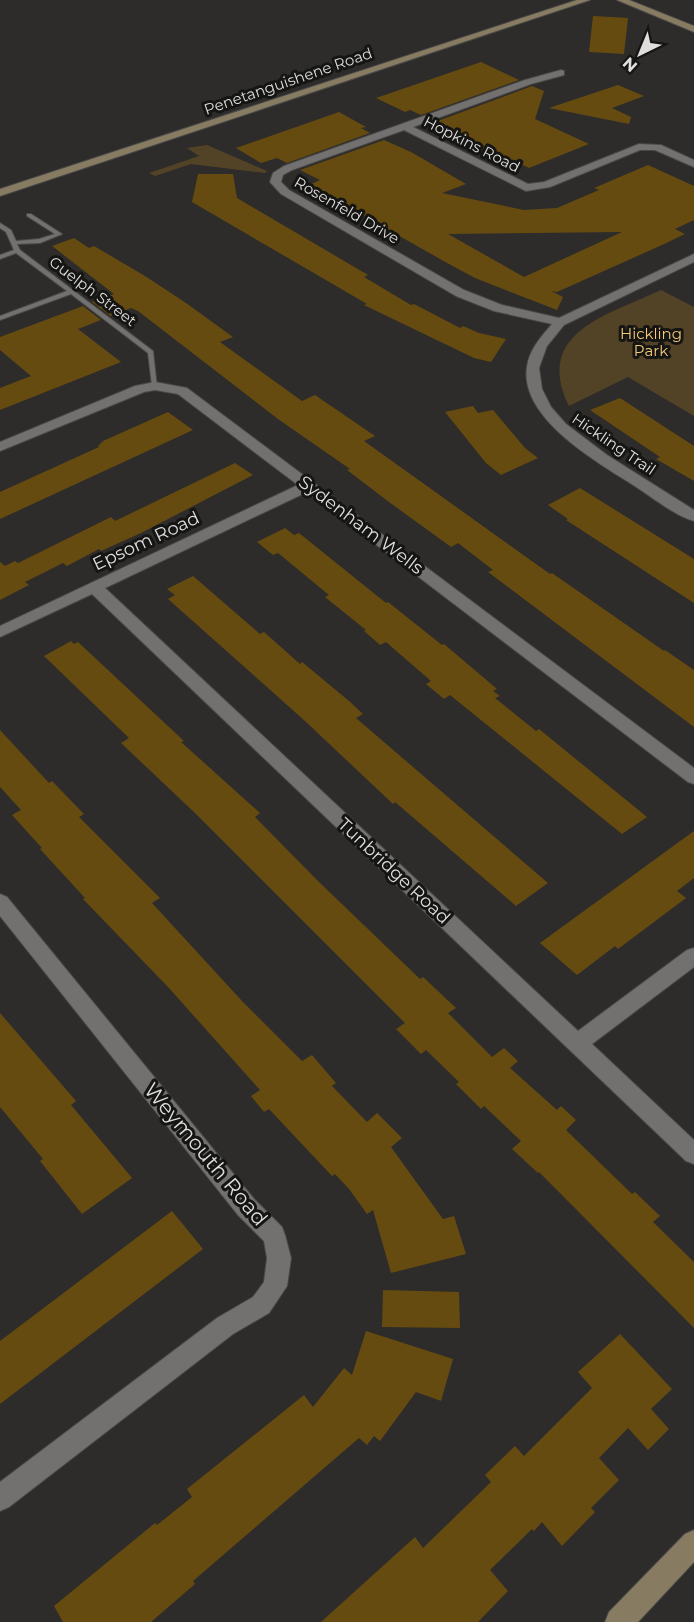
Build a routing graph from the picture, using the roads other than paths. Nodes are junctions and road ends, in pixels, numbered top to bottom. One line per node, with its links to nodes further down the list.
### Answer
1 (586, 0): 7 (main road, Penetanguishene Road)
2 (621, 0): 3 (main road)
3 (694, 29)
4 (561, 73): 5 (street, Rosenfeld Drive)
5 (404, 126): 6 (street, Hopkins Road); 16 (street, Rosenfeld Drive)
6 (694, 164)
7 (0, 193)
8 (29, 215): 10 (lane)
9 (0, 225): 10 (lane)
10 (14, 243): 11 (lane)
11 (17, 251): 12 (lane); 14 (lane, Guelph Street)
12 (0, 257)
13 (694, 258): 16 (street, Hickling Trail)
14 (71, 292): 15 (lane); 17 (lane, Guelph Street)
15 (0, 318)
16 (560, 321): 20 (street, Hickling Trail)
17 (155, 386): 18 (street, Sydenham Wells); 19 (street, Sydenham Wells)
18 (0, 447)
19 (308, 486): 21 (street, Epsom Road); 23 (street, Sydenham Wells)
20 (694, 516)
21 (94, 587): 22 (street, Epsom Road); 26 (street, Tunbridge Road)
22 (0, 632)
23 (694, 777)
24 (0, 902): 28 (street, Weymouth Road)
25 (694, 956): 26 (street)
26 (577, 1043): 27 (street, Tunbridge Road)
27 (694, 1154)
28 (0, 1497)
29 (694, 1543): 30 (main road)
30 (619, 1622)

